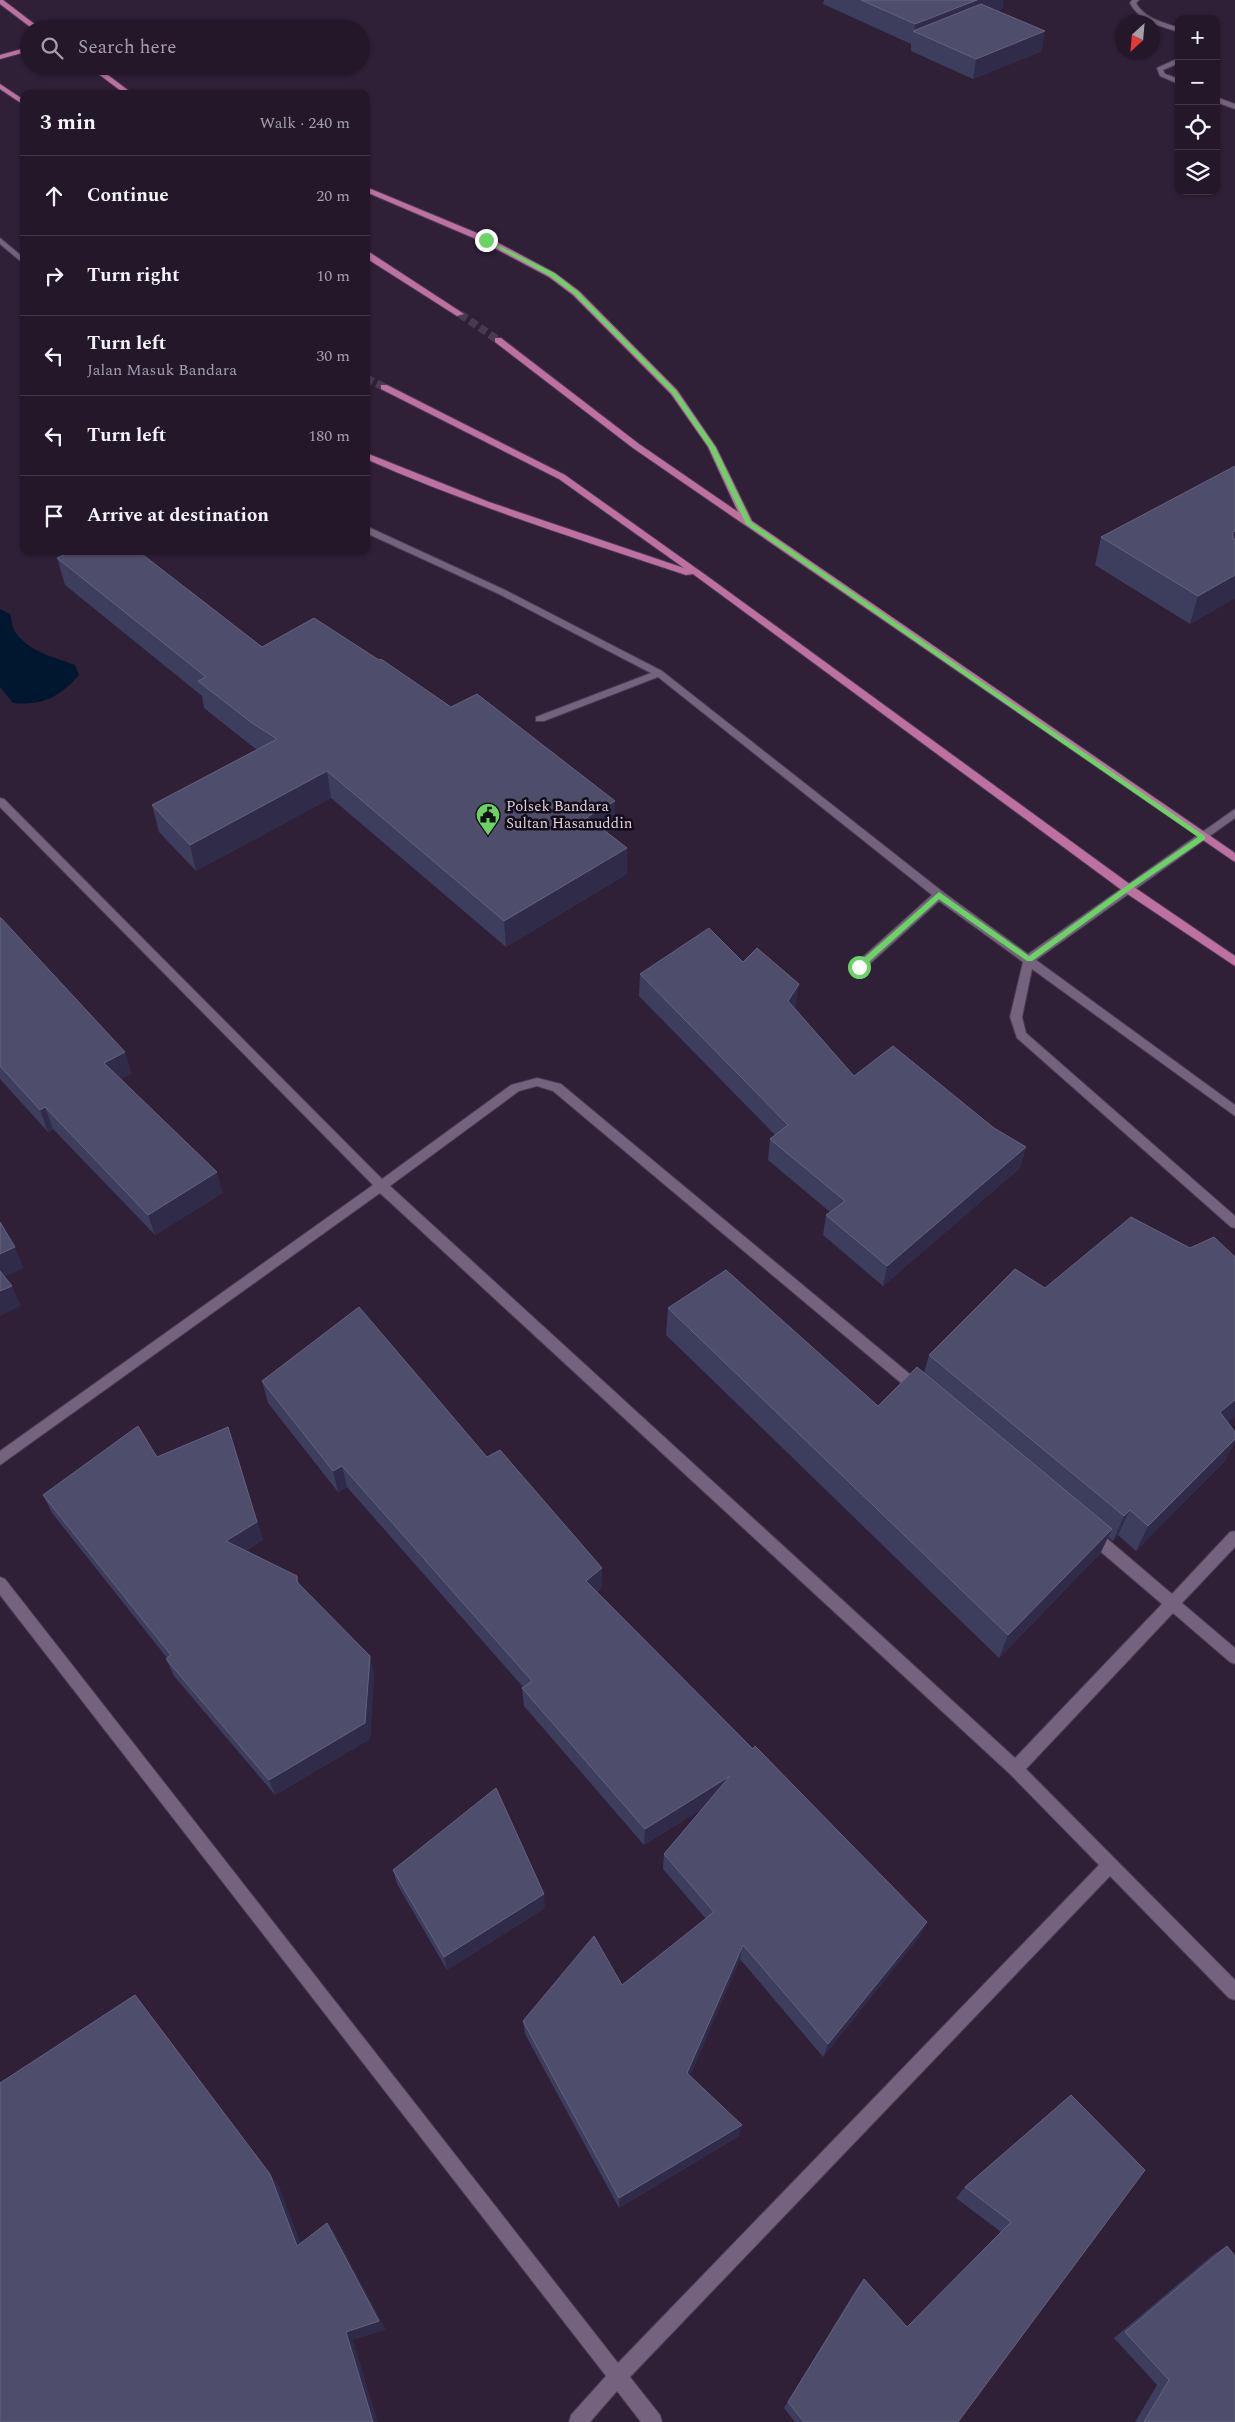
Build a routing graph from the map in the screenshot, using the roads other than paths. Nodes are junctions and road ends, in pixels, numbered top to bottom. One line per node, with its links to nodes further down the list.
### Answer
1 (1136, 0): 4 (street)
2 (0, 2): 3 (main road)
3 (25, 20)
4 (1175, 28)
5 (20, 51): 6 (main road)
6 (0, 57)
7 (1175, 62): 9 (street)
8 (104, 75): 11 (main road)
9 (1175, 80)
10 (0, 86): 12 (main road)
11 (124, 90)
12 (20, 100)
13 (1220, 101): 14 (street)
14 (1235, 107)
15 (370, 191): 23 (main road)
16 (0, 240): 18 (street)
17 (370, 257): 19 (main road)
18 (20, 258)
19 (460, 314)
20 (498, 340): 23 (main road)
21 (384, 387): 25 (main road)
22 (370, 458): 25 (main road)
23 (748, 523): 30 (main road)
24 (370, 530): 26 (street)
25 (704, 578): 32 (main road)
26 (659, 673): 27 (street); 33 (street)
27 (540, 718)
28 (0, 801): 38 (street)
29 (1235, 813): 30 (street)
30 (1203, 837): 31 (main road); 32 (street)
31 (1235, 858)
32 (1127, 888): 34 (street); 35 (main road)
33 (939, 895): 34 (street); 36 (street)
34 (1029, 959): 37 (street); 39 (street)
35 (1235, 962)
36 (859, 967)
37 (1235, 1111)
38 (381, 1186): 40 (street); 41 (street); 47 (street)
39 (1235, 1223)
40 (930, 1400)
41 (0, 1459)
42 (1083, 1527): 45 (street)
43 (1235, 1537): 45 (street)
44 (0, 1584): 50 (street)
45 (1174, 1604): 46 (street); 47 (street)
46 (1235, 1657)
47 (1015, 1769): 48 (street)
48 (1109, 1866): 49 (street); 50 (street)
49 (1235, 1992)
50 (618, 2376): 51 (street); 52 (street)
51 (578, 2422)
52 (653, 2422)

